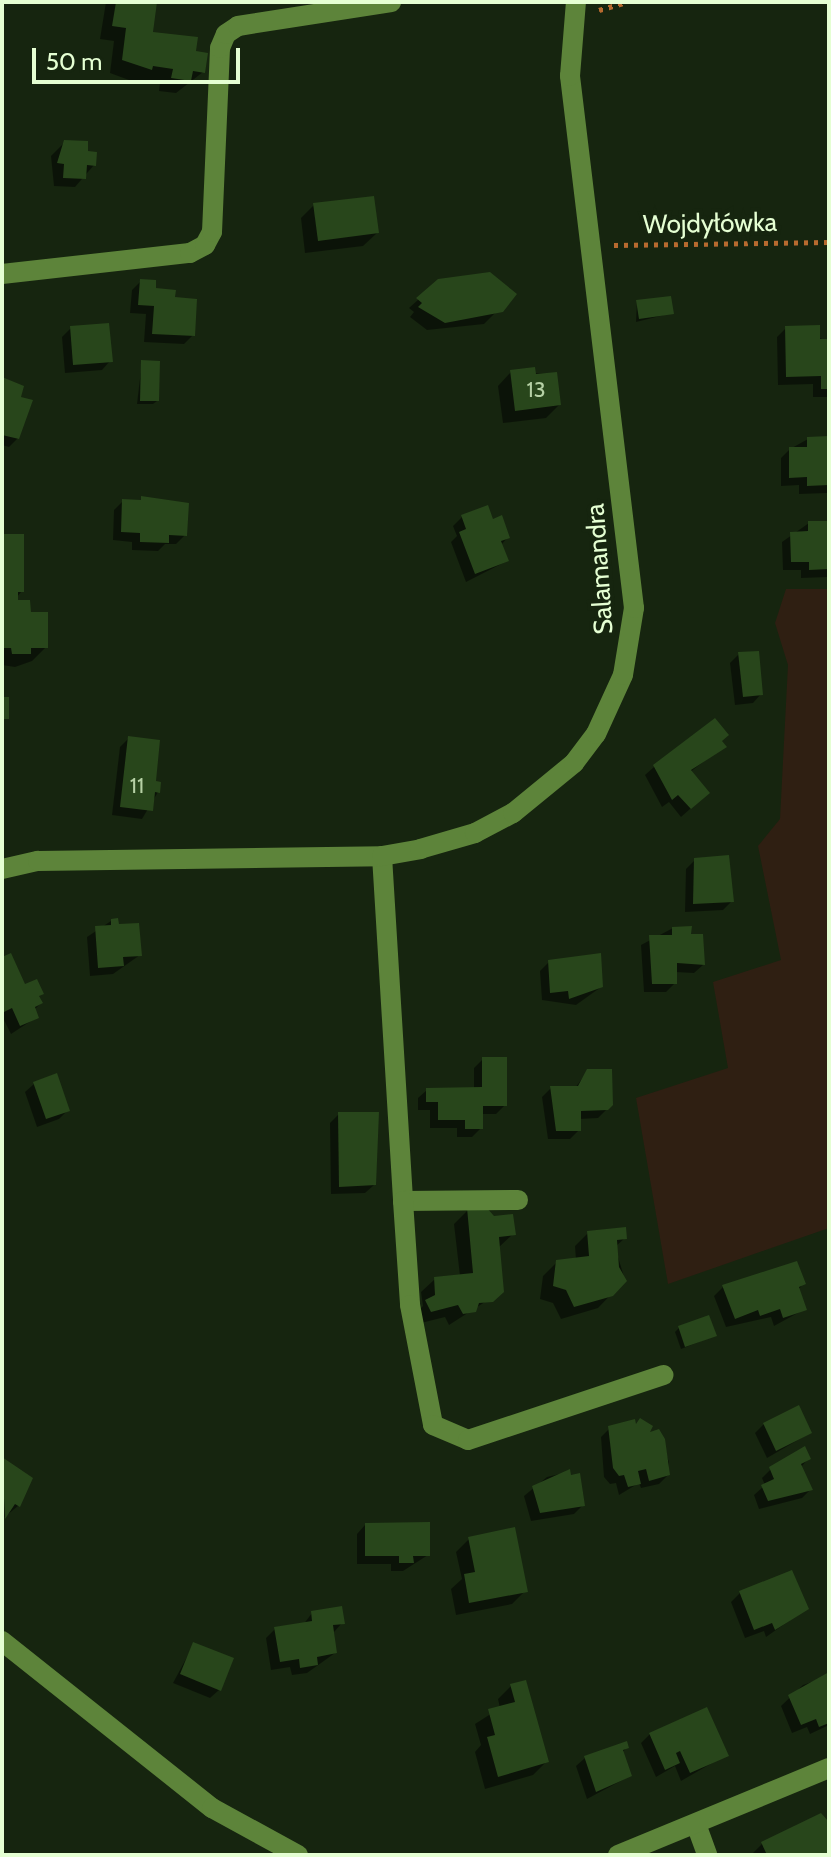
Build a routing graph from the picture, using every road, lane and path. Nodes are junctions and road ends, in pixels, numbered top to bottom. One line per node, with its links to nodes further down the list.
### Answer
1 (391, 2): 5 (street)
2 (576, 2): 4 (street, Salamandra)
3 (829, 242): 4 (path, Wojdyłówka)
4 (591, 248): 6 (street, Salamandra)
5 (2, 274)
6 (382, 856): 7 (street, Salamandra); 9 (street)
7 (2, 869)
8 (518, 1200): 9 (street)
9 (403, 1201): 10 (street)
10 (663, 1375)
11 (2, 1641): 14 (street)
12 (829, 1768): 13 (street)
13 (696, 1824): 15 (street); 16 (street)
14 (298, 1855)
15 (618, 1855)
16 (707, 1855)

